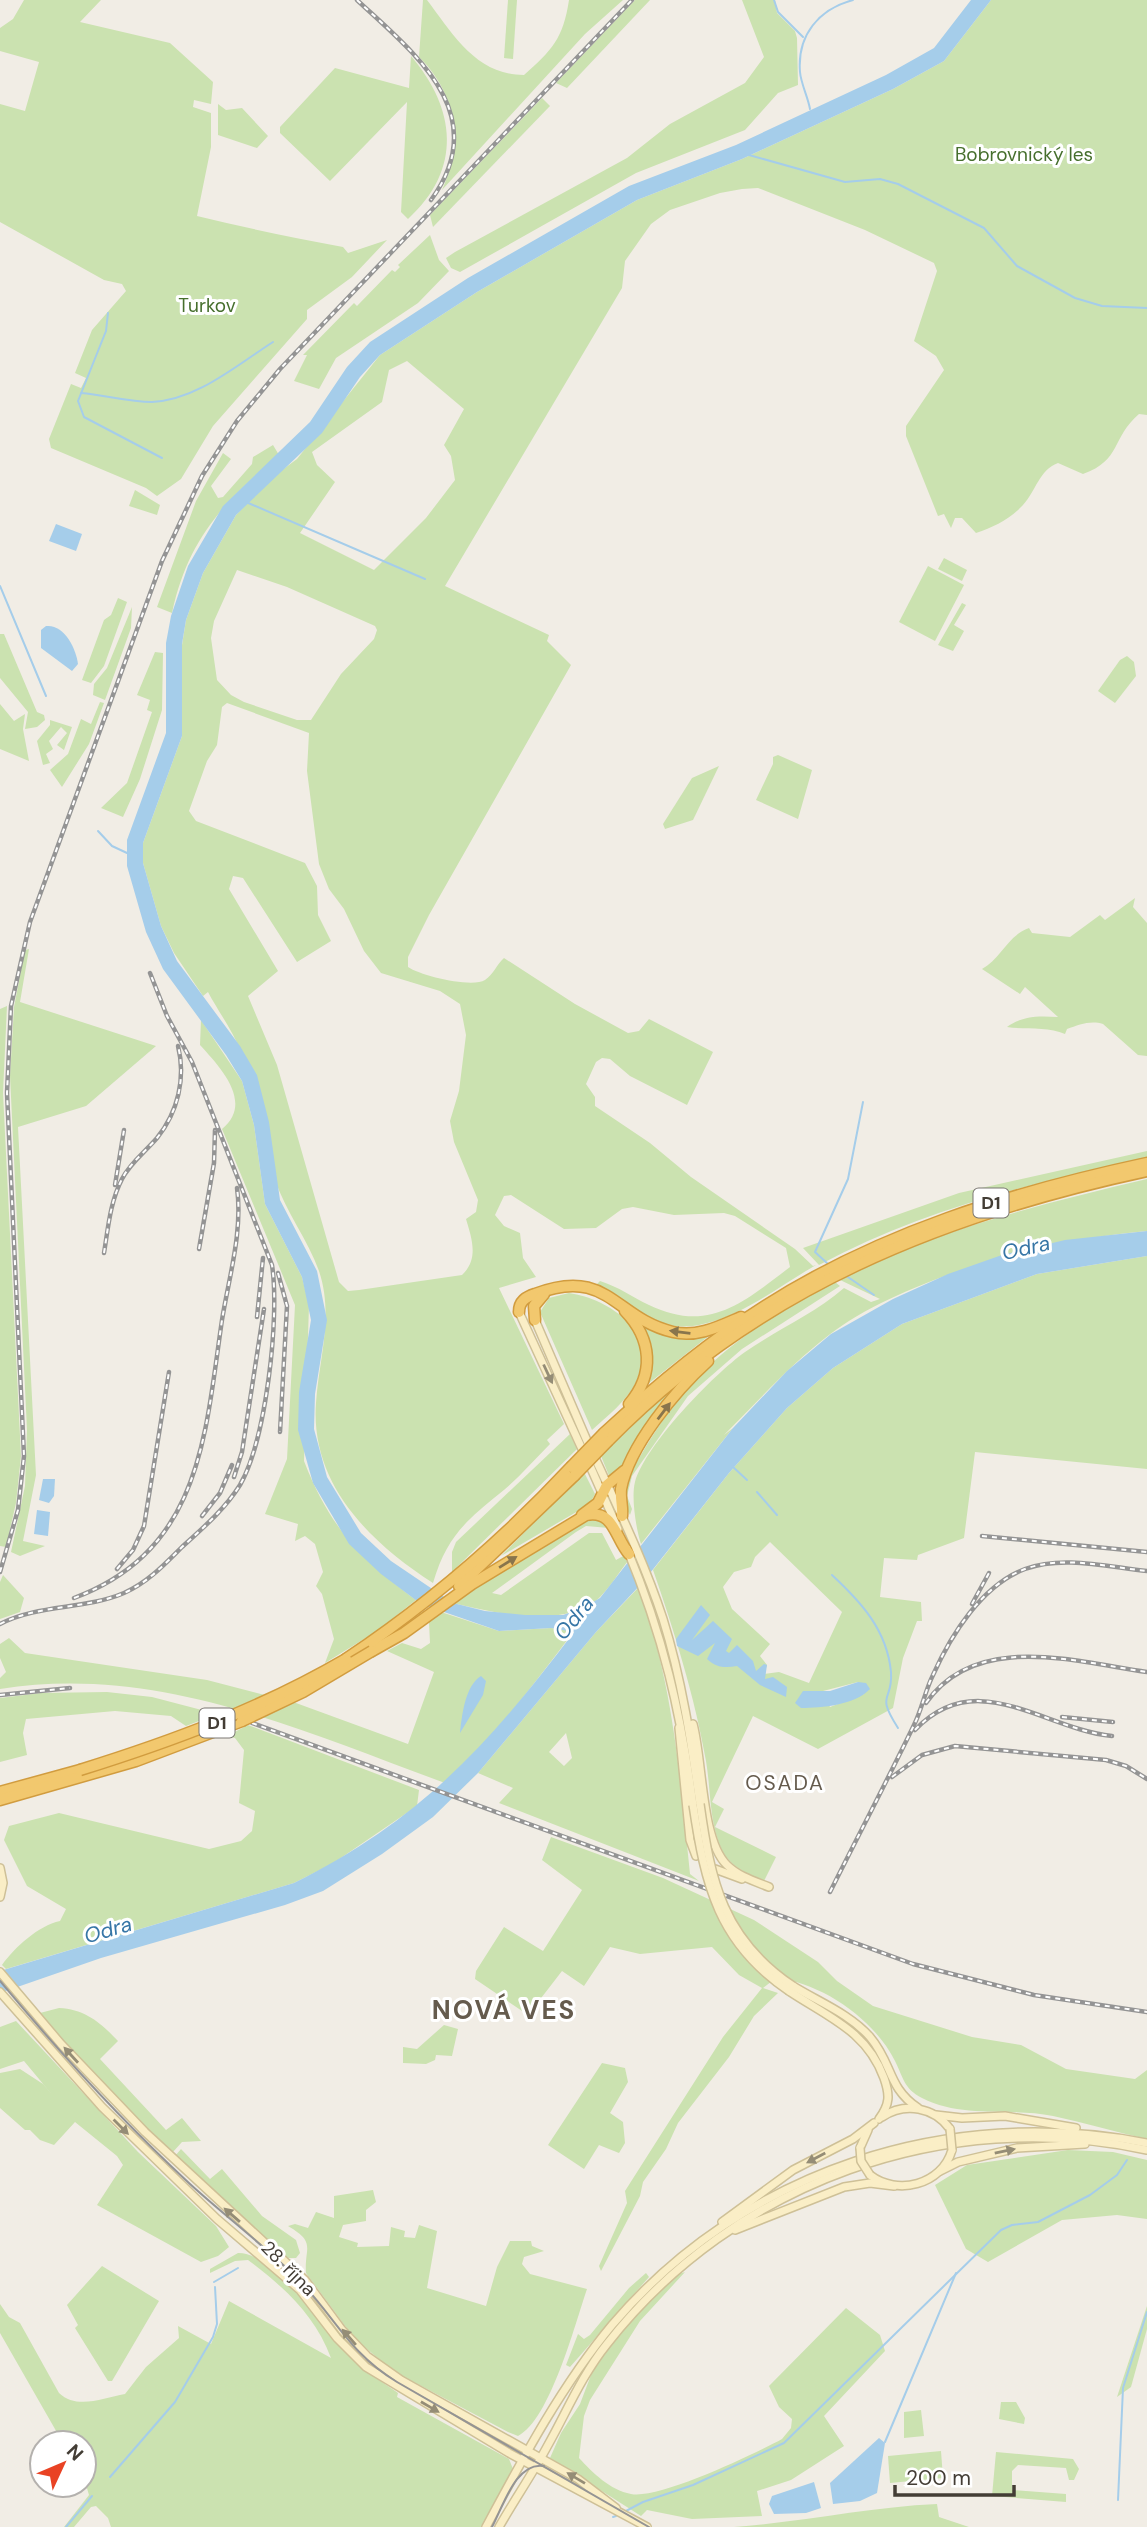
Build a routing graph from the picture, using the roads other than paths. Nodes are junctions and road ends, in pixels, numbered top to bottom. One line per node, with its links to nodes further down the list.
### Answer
1 (1147, 1163): 3 (highway, D1)
2 (1147, 1171): 3 (highway, D1)
3 (844, 1265): 4 (highway, D1)
4 (812, 1282): 5 (highway, D1); 6 (highway, D1)
5 (787, 1292): 7 (highway, one-way to 7); 9 (highway, D1)
6 (777, 1307): 9 (highway, D1); 10 (highway, one-way to 6)
7 (519, 1312): 8 (main road, one-way to 8)
8 (535, 1320): 9 (highway)
9 (606, 1437): 16 (highway, D1, bridge)
10 (639, 1448): 12 (highway); 14 (highway)
11 (593, 1463): 12 (main road)
12 (605, 1490): 13 (highway); 14 (main road)
13 (573, 1521): 14 (highway); 16 (highway, one-way to 13)
14 (617, 1521): 15 (highway); 17 (main road)
15 (629, 1554): 17 (main road)
16 (469, 1577): 20 (highway, D1, bridge); 20 (highway, D1, bridge)
17 (673, 1669): 18 (main road); 19 (main road)
18 (684, 1697): 23 (main road); 26 (main road)
19 (679, 1707): 23 (main road); 24 (main road)
20 (81, 1774): 21 (highway, D1); 22 (highway, D1)
21 (0, 1792)
22 (0, 1800)
23 (696, 1805): 29 (main road, bridge)
24 (696, 1856)
25 (0, 1868): 27 (main road)
26 (715, 1869)
27 (0, 1897)
28 (0, 1972): 42 (main road, 28. října, one-way to 28)
29 (791, 1988): 31 (main road); 33 (main road)
30 (0, 1992): 45 (main road, 28. října, one-way to 45)
31 (918, 2108): 32 (main road); 33 (main road)
32 (936, 2115): 34 (main road); 38 (main road, bridge)
33 (876, 2121): 39 (main road, bridge); 40 (main road, one-way to 40)
34 (1107, 2136): 35 (main road); 40 (main road)
35 (1147, 2143)
36 (1121, 2145): 37 (main road); 38 (main road, one-way to 36); 40 (main road)
37 (1147, 2150)
38 (940, 2171): 39 (main road)
39 (894, 2186): 40 (main road)
40 (699, 2246): 41 (main road); 44 (main road)
41 (538, 2437): 42 (main road); 43 (main road)
42 (518, 2444): 43 (main road, 28. října)
43 (530, 2451): 44 (main road, 28. října); 45 (main road)
44 (540, 2457): 46 (main road); 47 (main road, 28. října, one-way to 44)
45 (524, 2461): 46 (main road, 28. října); 48 (main road)
46 (535, 2466): 47 (main road, 28. října); 49 (main road)
47 (618, 2510): 50 (main road, 28. října)
48 (486, 2527)
49 (499, 2527)
50 (648, 2527)

